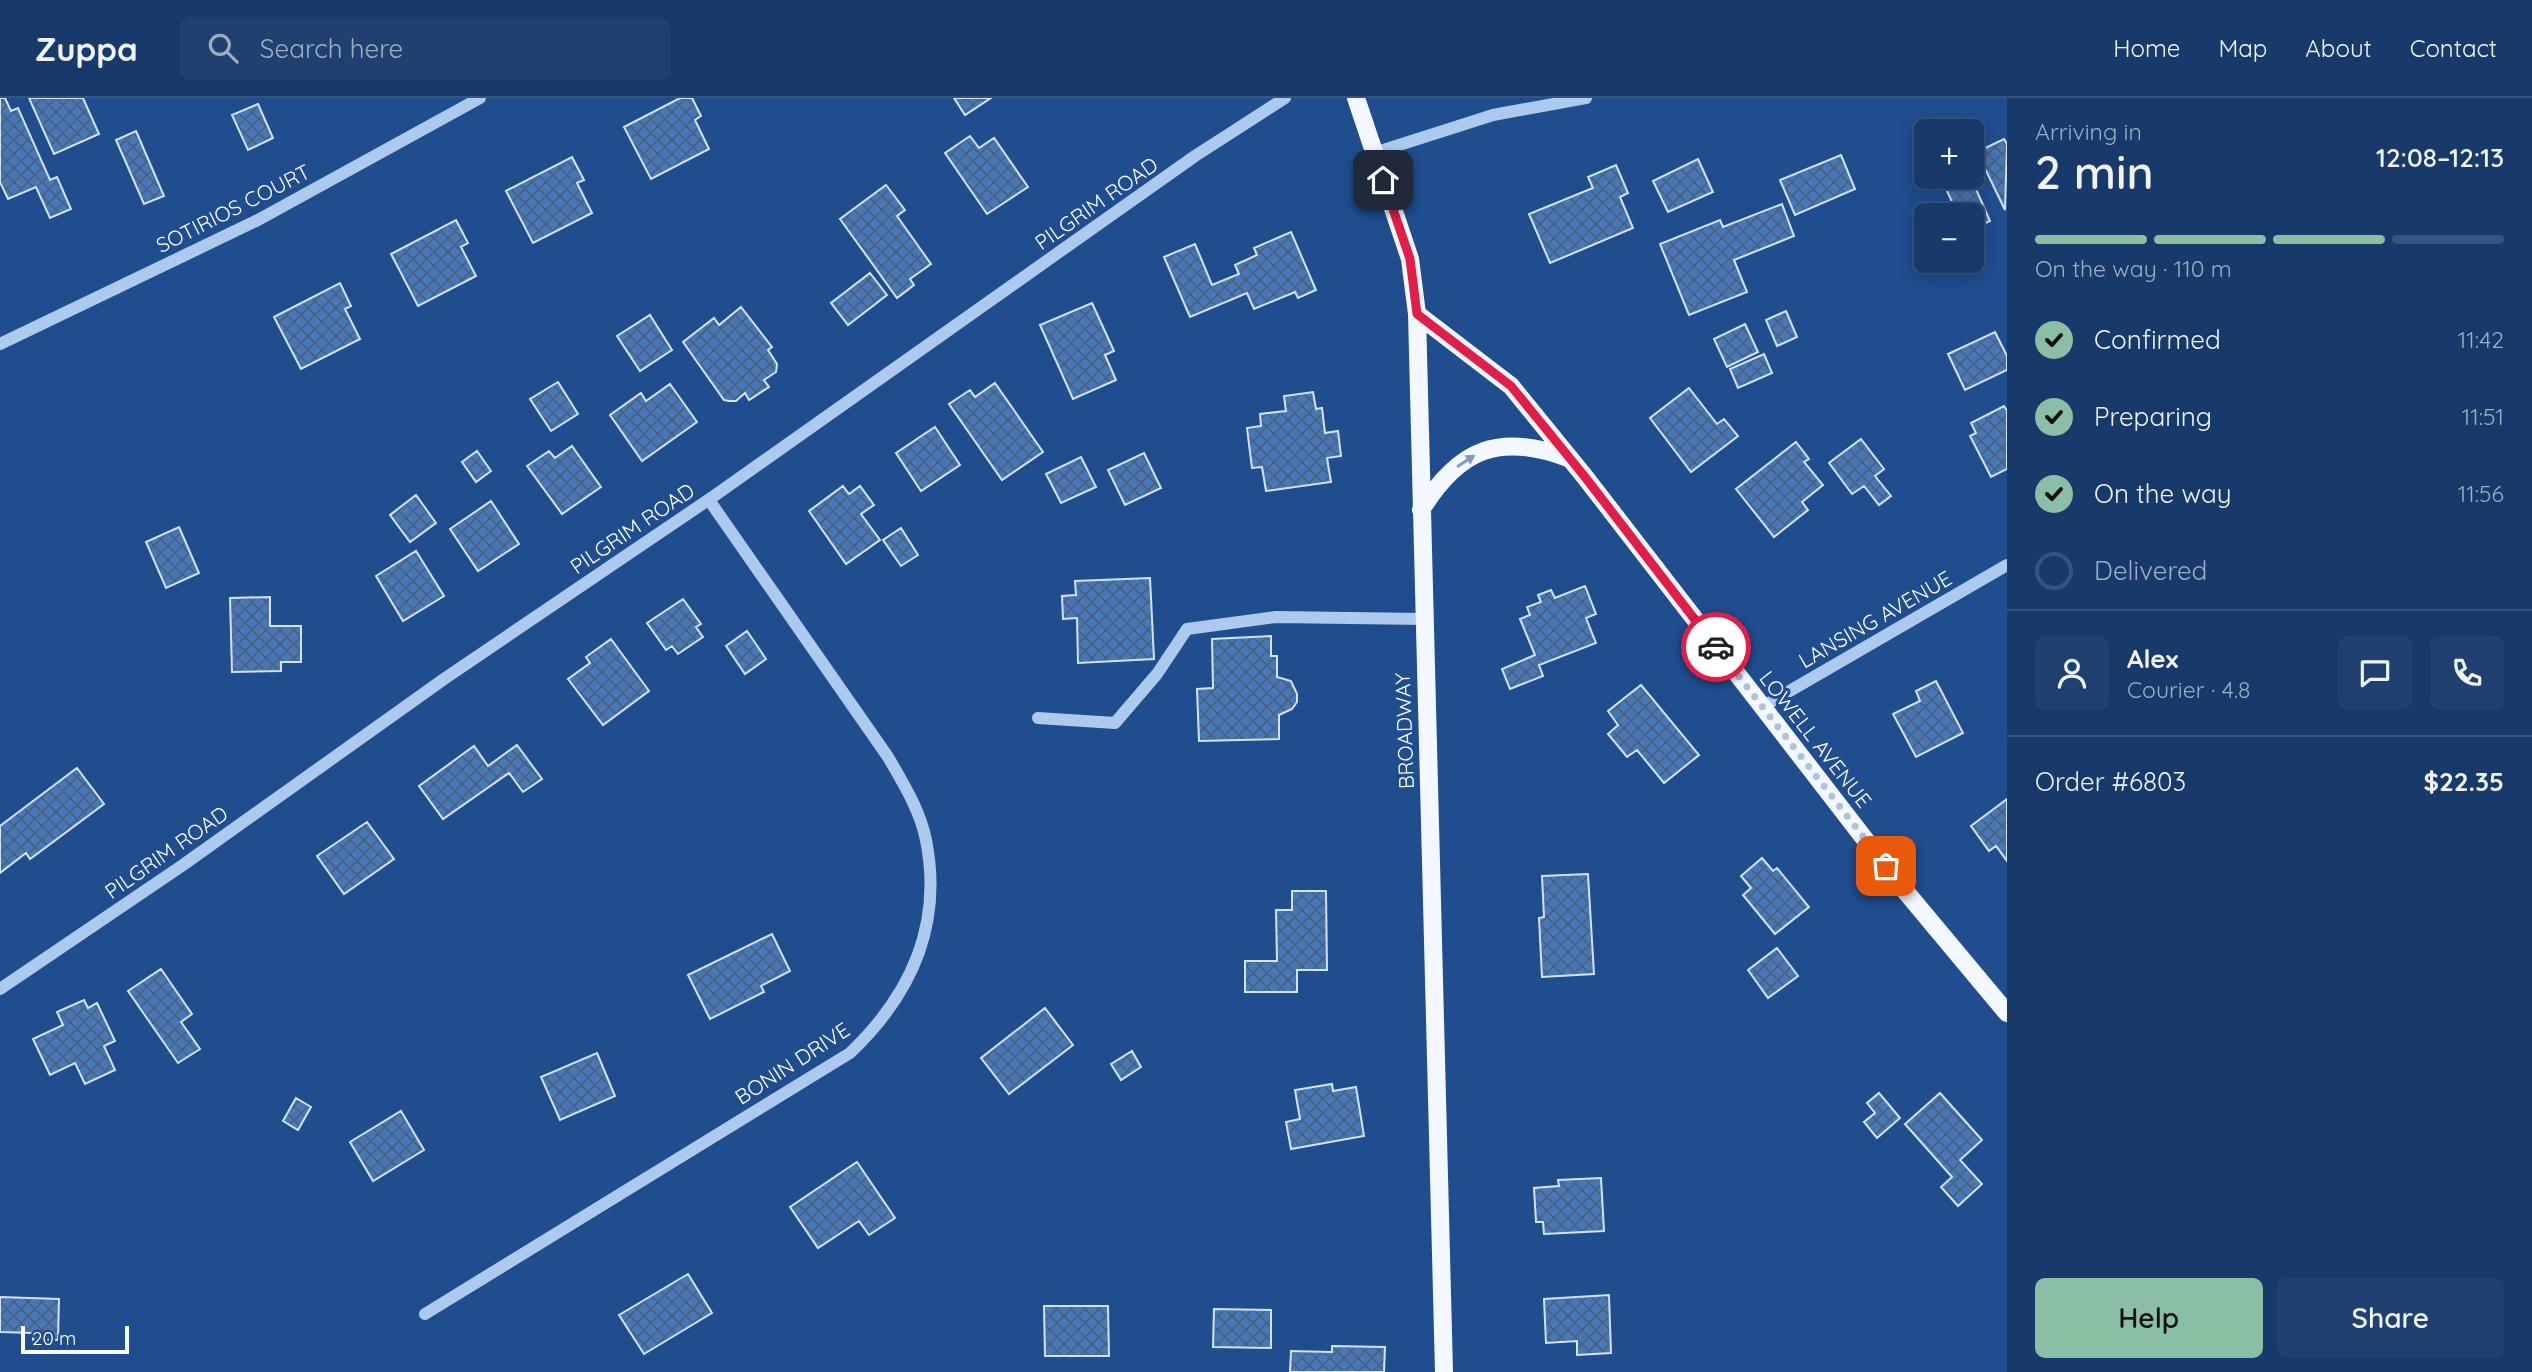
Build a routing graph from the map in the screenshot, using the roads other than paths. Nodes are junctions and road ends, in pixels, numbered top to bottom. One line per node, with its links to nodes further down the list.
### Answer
1 (480, 98): 7 (street, SOTIRIOS COURT)
2 (1285, 98): 9 (street, PILGRIM ROAD)
3 (1356, 98): 5 (main road, BROADWAY)
4 (1586, 98): 5 (street)
5 (1374, 153): 6 (main road, BROADWAY)
6 (1417, 314): 8 (main road, LOWELL AVENUE); 10 (main road, BROADWAY)
7 (0, 344)
8 (1570, 458): 10 (main road, one-way to 8); 13 (main road, LOWELL AVENUE)
9 (709, 500): 15 (street, PILGRIM ROAD); 17 (street, BONIN DRIVE)
10 (1421, 510): 12 (main road, BROADWAY)
11 (2007, 565): 13 (street, LANSING AVENUE)
12 (1424, 619): 14 (street); 18 (main road, BROADWAY)
13 (1762, 707): 16 (main road, LOWELL AVENUE)
14 (1038, 718)
15 (0, 989)
16 (2007, 1013)
17 (425, 1314)
18 (1444, 1372)

